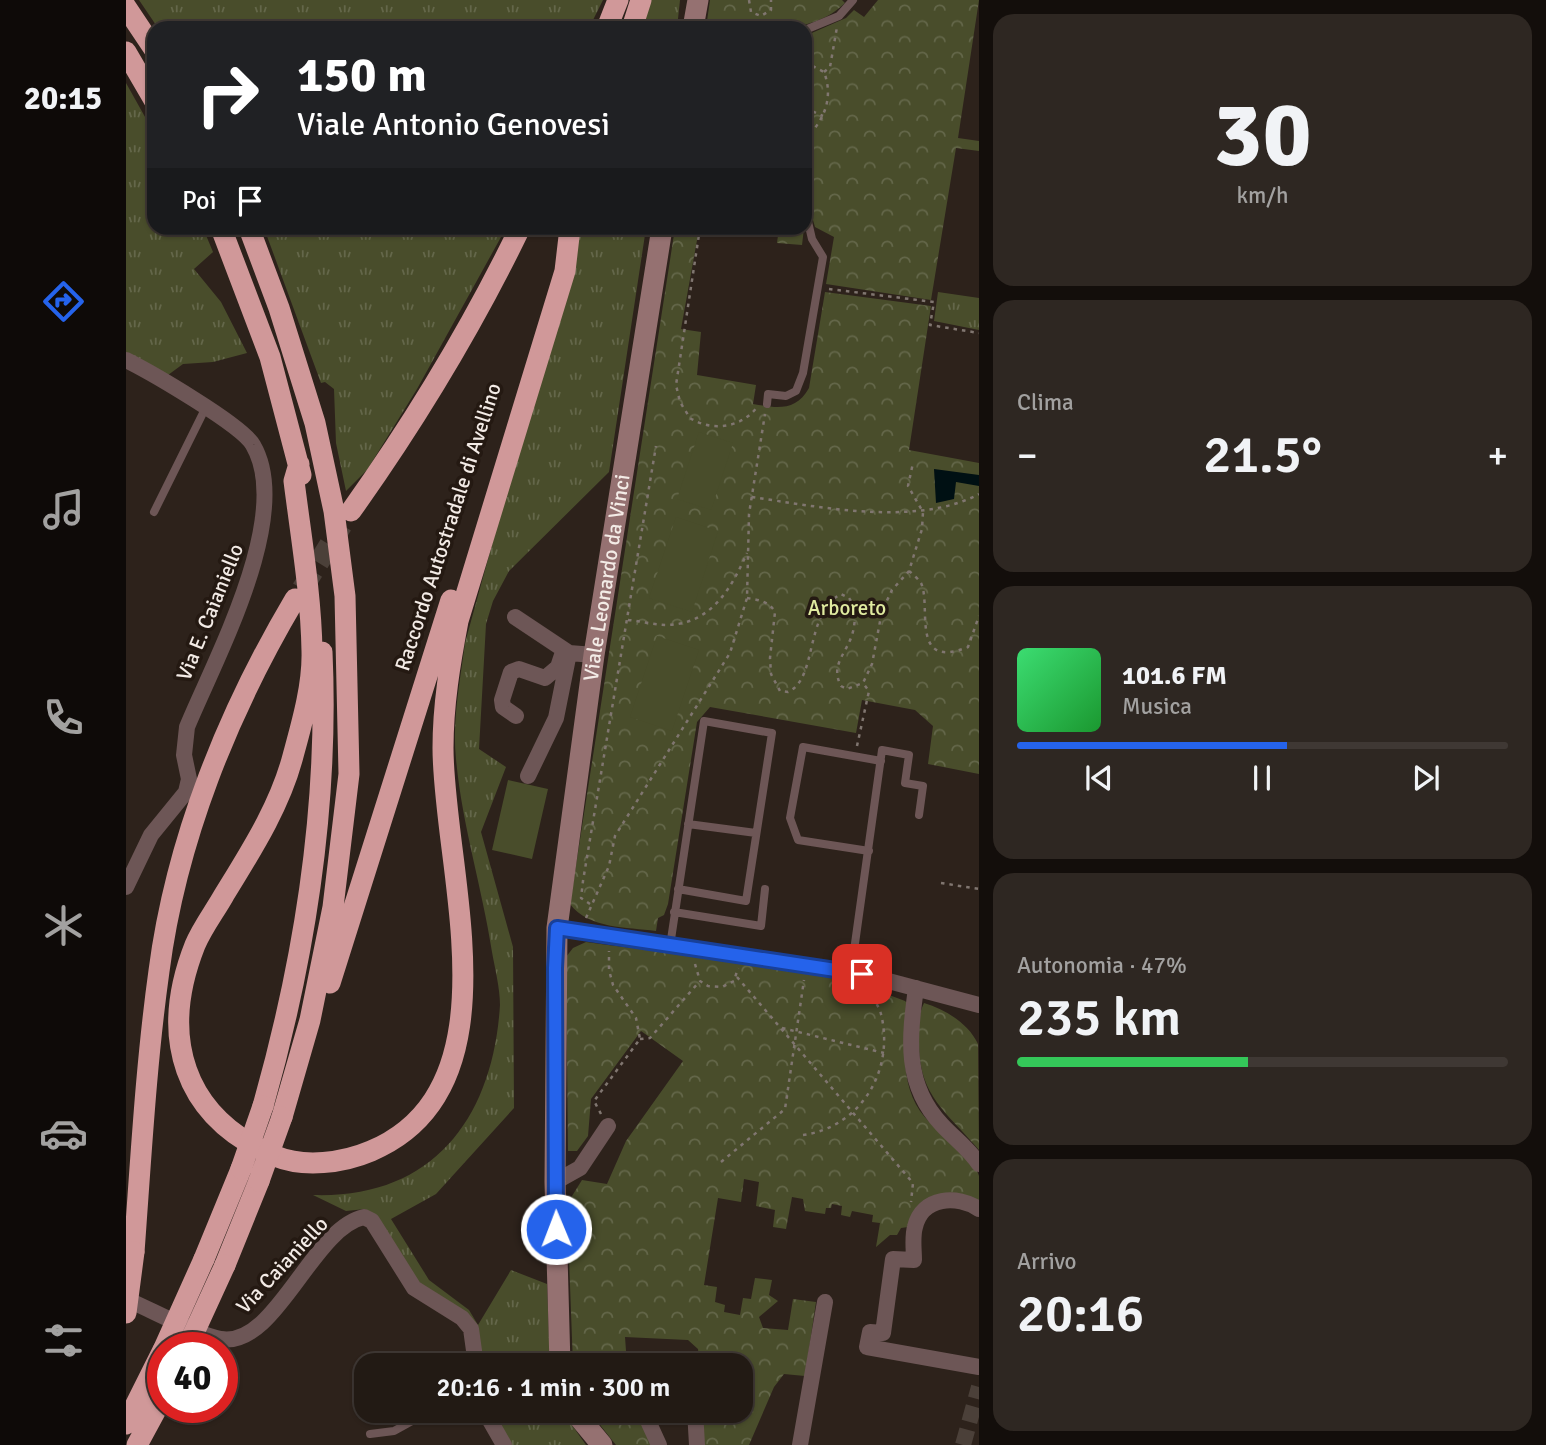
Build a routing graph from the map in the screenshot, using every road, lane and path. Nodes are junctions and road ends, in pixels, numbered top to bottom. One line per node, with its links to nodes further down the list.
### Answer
1 (618, 0): 9 (highway)
2 (641, 0): 10 (highway)
3 (698, 0): 11 (street)
4 (749, 0): 5 (path)
5 (771, 0)
6 (853, 0): 8 (lane)
7 (126, 7): 13 (highway)
8 (839, 16): 12 (lane); 16 (path)
9 (610, 21)
10 (634, 21)
11 (694, 21)
12 (812, 27)
13 (147, 38)
14 (126, 52): 17 (highway)
15 (812, 64): 16 (path)
16 (824, 72): 19 (path)
17 (147, 88)
18 (812, 111): 19 (path)
19 (823, 116): 20 (path)
20 (812, 130)
21 (224, 235): 36 (highway)
22 (516, 235): 39 (highway)
23 (568, 235): 83 (highway, Raccordo Autostradale di Avellino)
24 (569, 235): 36 (highway)
25 (661, 235): 50 (street, Viale Leonardo da Vinci)
26 (699, 235): 32 (path)
27 (810, 235): 29 (lane)
28 (253, 236): 83 (highway)
29 (820, 288): 30 (path); 32 (lane)
30 (979, 333)
31 (126, 360): 33 (street, Via E. Caianiello)
32 (767, 404): 38 (path)
33 (205, 409): 40 (lane); 61 (street, Via E. Caianiello)
34 (656, 446): 48 (path)
35 (913, 463): 41 (path)
36 (299, 464): 93 (highway, bridge)
37 (979, 494): 41 (path)
38 (751, 497): 41 (path); 42 (path)
39 (351, 511)
40 (154, 512)
41 (923, 512): 43 (path)
42 (747, 552): 44 (path); 48 (path)
43 (909, 571): 46 (path); 51 (path)
44 (747, 598): 51 (path); 65 (path)
45 (295, 599): 96 (highway, bridge)
46 (979, 616)
47 (515, 617): 49 (street)
48 (628, 620): 65 (path)
49 (567, 651): 50 (street); 52 (street); 55 (street)
50 (594, 654): 67 (street, Viale Leonardo da Vinci)
51 (863, 683): 53 (path)
52 (516, 716)
53 (855, 756): 54 (lane); 59 (lane)
54 (881, 761): 56 (lane); 59 (lane)
55 (528, 776)
56 (919, 815)
57 (688, 824): 58 (lane); 58 (lane); 62 (lane)
58 (756, 833): 62 (lane)
59 (869, 850): 74 (lane)
60 (941, 883): 64 (path)
61 (126, 887)
62 (678, 889): 66 (lane)
63 (765, 889): 66 (lane)
64 (979, 889)
65 (591, 905): 68 (path)
66 (674, 912): 70 (lane)
67 (557, 928): 68 (street); 90 (street, Viale Leonardo da Vinci)
68 (582, 931): 69 (street)
69 (610, 936): 70 (street); 81 (path)
70 (670, 946): 71 (street)
71 (696, 950): 72 (street); 76 (path)
72 (738, 956): 73 (street); 75 (path)
73 (806, 966): 74 (street); 80 (path)
74 (856, 973): 77 (street); 84 (path)
75 (737, 977): 76 (path); 79 (path)
76 (700, 981): 81 (path)
77 (916, 988): 78 (street); 89 (street)
78 (979, 1005)
79 (780, 1028): 80 (path); 82 (path)
80 (796, 1031): 82 (path); 84 (path)
81 (640, 1039): 86 (path)
82 (794, 1045): 85 (path); 88 (path)
83 (301, 1051): 93 (highway, bridge)
84 (884, 1053): 85 (path)
85 (853, 1113): 87 (path); 91 (path)
86 (608, 1126): 90 (street)
87 (803, 1135)
88 (721, 1162)
89 (979, 1164)
90 (555, 1181): 100 (street, Viale Leonardo da Vinci)
91 (911, 1206)
92 (979, 1209): 101 (street)
93 (214, 1262): 97 (highway, bridge); 98 (highway, bridge)
94 (126, 1299): 99 (street, Via Caianiello)
95 (825, 1302): 116 (street)
96 (126, 1313)
97 (173, 1332)
98 (192, 1332)
99 (472, 1353)
100 (560, 1353)
101 (979, 1367)
102 (147, 1382): 109 (highway)
103 (149, 1423): 111 (highway)
104 (408, 1423): 110 (lane)
105 (491, 1423): 112 (street)
106 (584, 1423): 113 (street)
107 (649, 1423): 114 (street)
108 (696, 1423): 115 (street)
109 (126, 1424)
110 (370, 1434)
111 (137, 1445)
112 (504, 1445)
113 (602, 1445)
114 (659, 1445)
115 (697, 1445)
116 (800, 1445)

